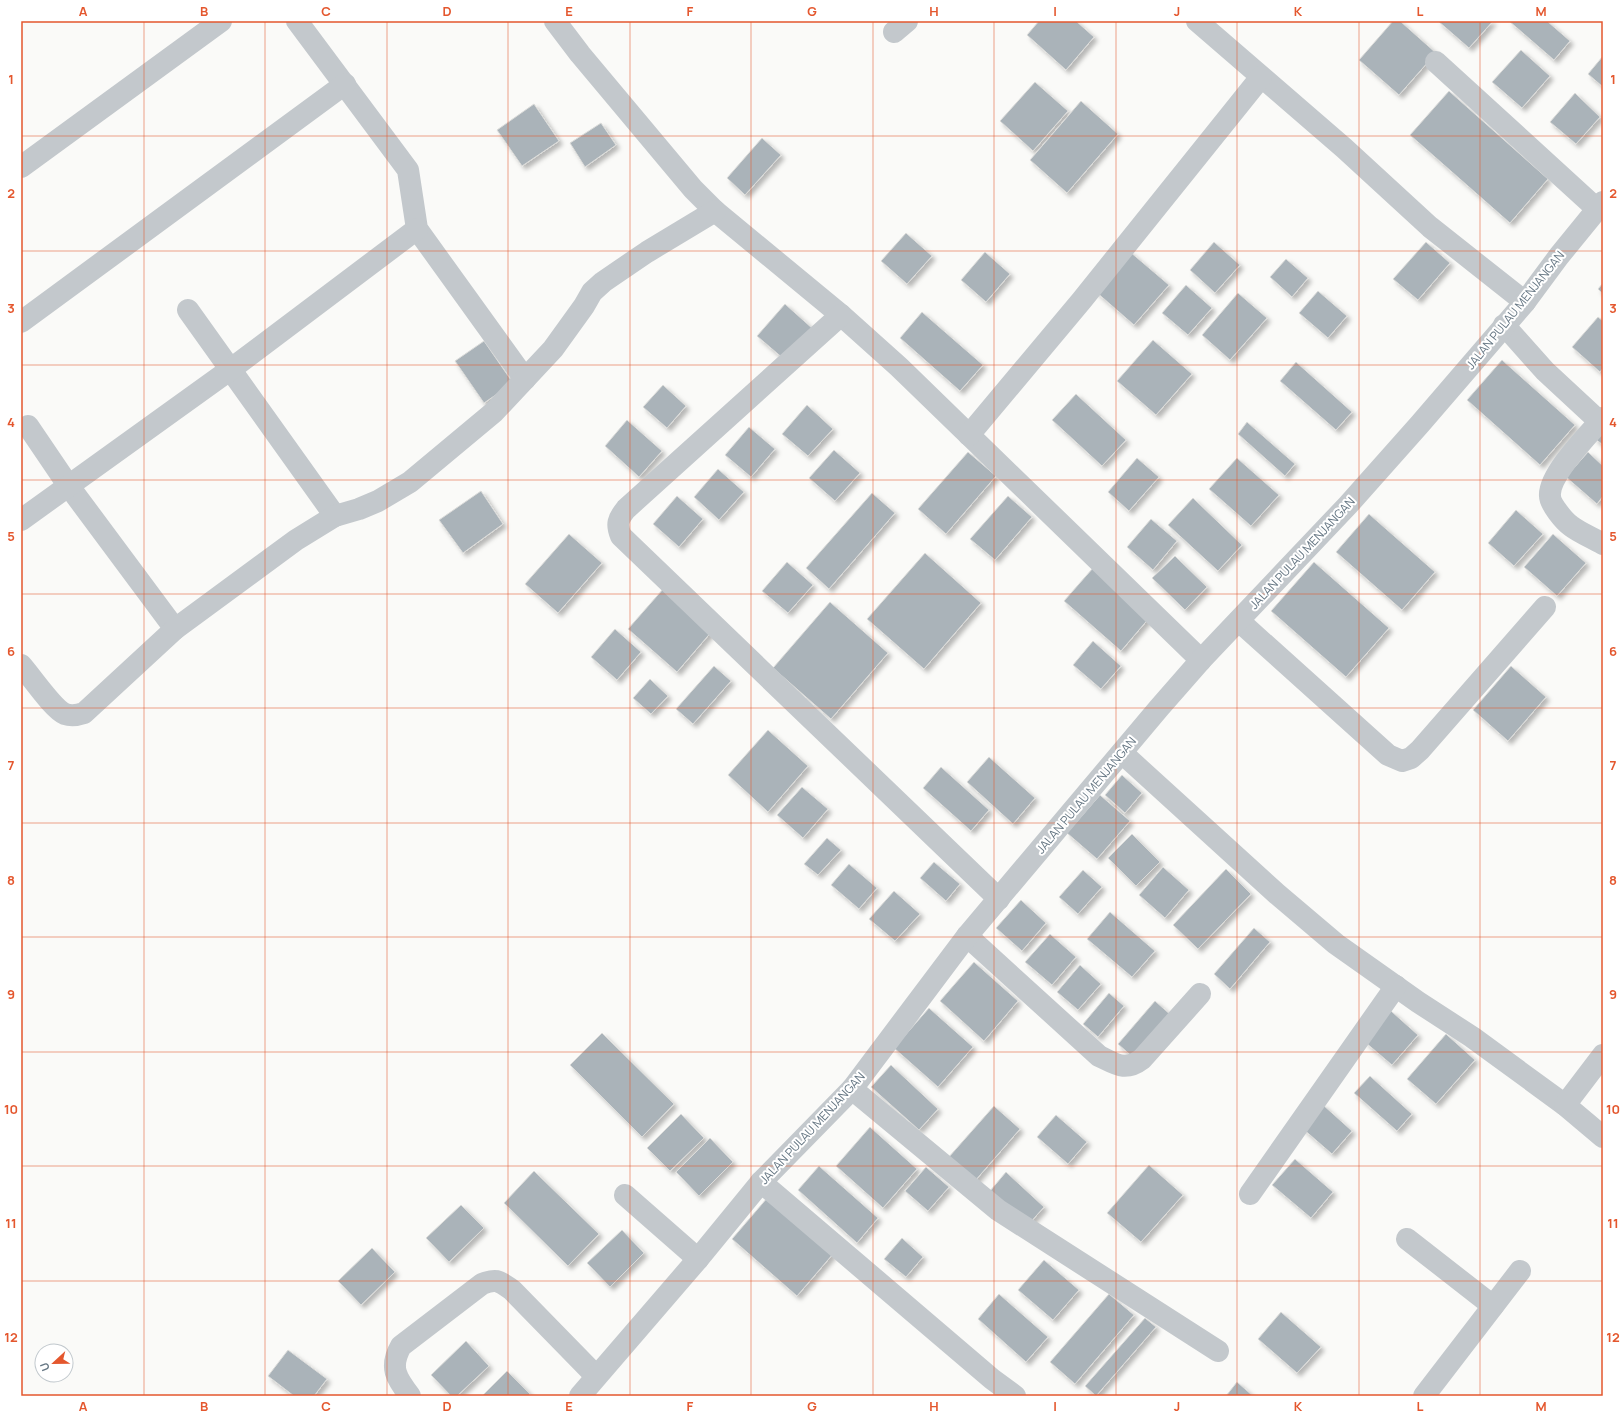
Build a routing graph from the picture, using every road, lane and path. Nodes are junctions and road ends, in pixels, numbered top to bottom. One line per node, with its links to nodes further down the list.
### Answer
1 (221, 21): 8 (street)
2 (297, 21): 7 (street)
3 (555, 21): 10 (street)
4 (1197, 21): 6 (street)
5 (1436, 62): 9 (street)
6 (1261, 76): 12 (street); 21 (street)
7 (345, 84): 11 (street); 15 (street)
8 (21, 167)
9 (1600, 206): 12 (street, JALAN PULAU MENJANGAN)
10 (715, 211): 14 (street); 18 (street)
11 (417, 229): 17 (street); 18 (street)
12 (1525, 302): 16 (street, JALAN PULAU MENJANGAN)
13 (188, 310): 17 (street)
14 (841, 315): 21 (street); 32 (street)
15 (21, 322)
16 (1504, 325): 19 (street); 27 (street, JALAN PULAU MENJANGAN)
17 (231, 369): 22 (street); 23 (street)
18 (525, 379): 23 (street)
19 (1602, 420): 25 (street)
20 (28, 426): 22 (street)
21 (969, 434): 29 (street)
22 (68, 485): 24 (street); 28 (street)
23 (335, 516): 28 (street)
24 (21, 520)
25 (1603, 544)
26 (1545, 607): 27 (street)
27 (1239, 621): 29 (street, JALAN PULAU MENJANGAN)
28 (175, 629): 30 (street)
29 (1201, 660): 31 (street, JALAN PULAU MENJANGAN)
30 (21, 665)
31 (1122, 753): 32 (street, JALAN PULAU MENJANGAN); 34 (street)
32 (999, 899): 33 (street, JALAN PULAU MENJANGAN)
33 (967, 936): 35 (street); 37 (street, JALAN PULAU MENJANGAN)
34 (1396, 986): 38 (street); 41 (street)
35 (1200, 994)
36 (1603, 1056): 38 (street)
37 (852, 1089): 40 (street, JALAN PULAU MENJANGAN); 47 (street)
38 (1565, 1105): 39 (street)
39 (1603, 1137)
40 (761, 1182): 44 (street, JALAN PULAU MENJANGAN); 51 (street)
41 (1250, 1194)
42 (625, 1195): 44 (street)
43 (1407, 1239): 46 (street)
44 (698, 1259): 48 (street, JALAN PULAU MENJANGAN)
45 (1520, 1271): 46 (street)
46 (1493, 1306): 52 (street)
47 (1218, 1351)
48 (596, 1376): 49 (street); 50 (street, JALAN PULAU MENJANGAN)
49 (410, 1396)
50 (580, 1396)
51 (1015, 1396)
52 (1424, 1396)

